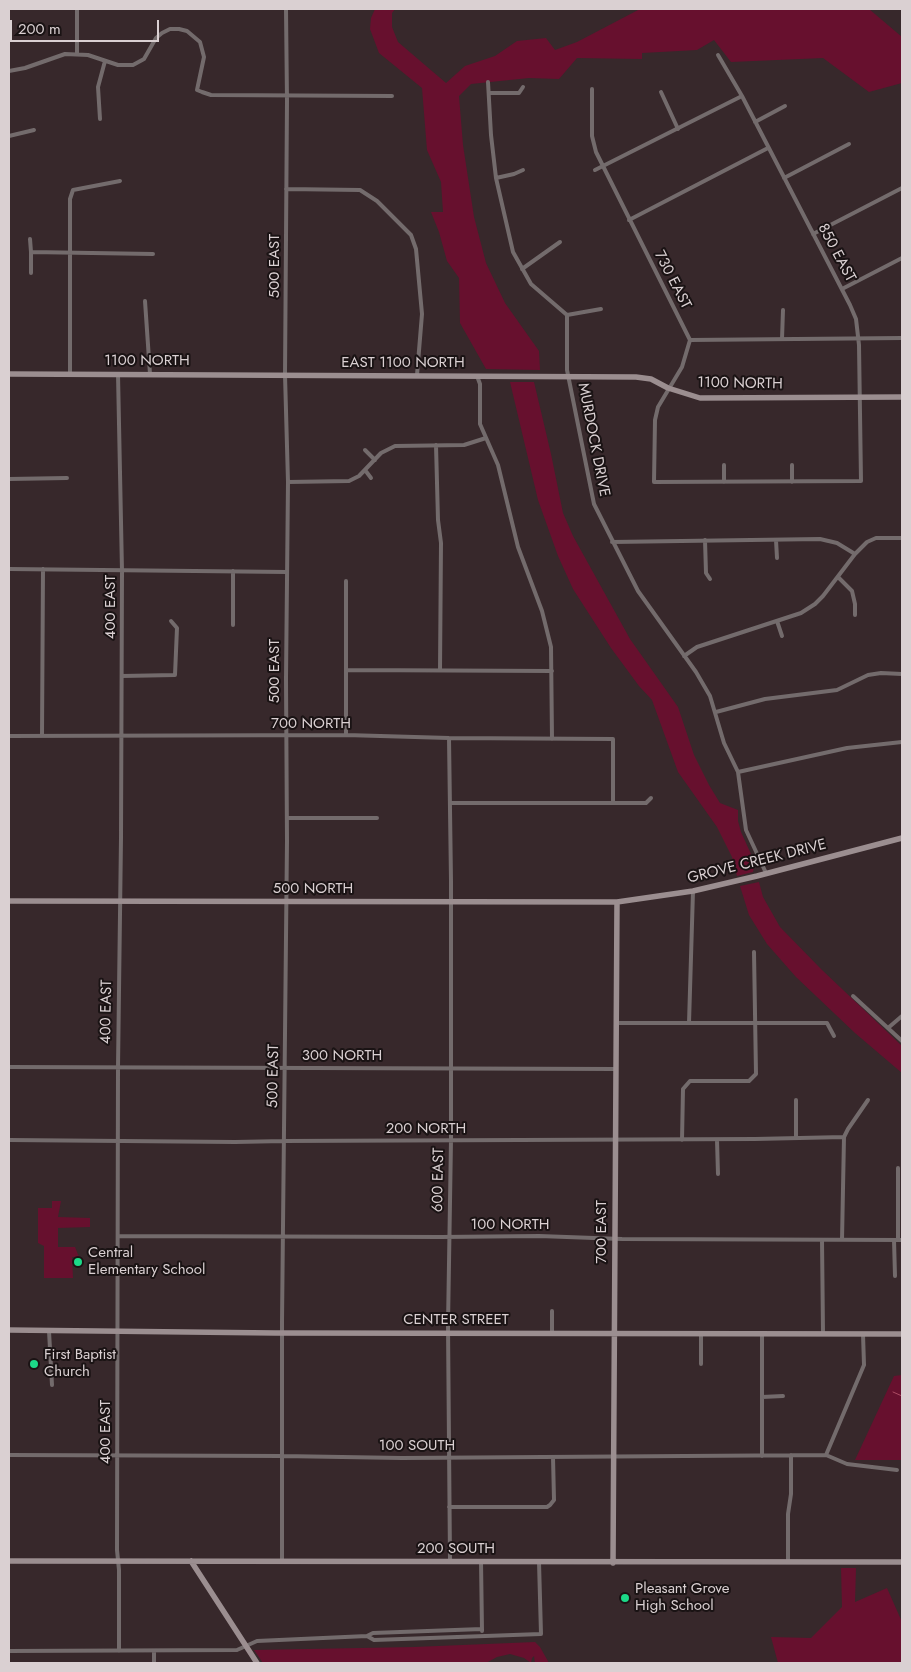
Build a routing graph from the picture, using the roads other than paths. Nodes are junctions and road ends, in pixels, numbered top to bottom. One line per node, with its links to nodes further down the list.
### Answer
1 (78, 9): 3 (street)
2 (286, 9): 12 (street, 500 EAST)
3 (77, 54): 5 (street); 6 (street)
4 (718, 55): 14 (street, 850 EAST)
5 (105, 62): 12 (street); 16 (street)
6 (9, 71)
7 (488, 82): 11 (street)
8 (523, 87): 11 (street)
9 (592, 89): 23 (street, 730 EAST)
10 (661, 92): 18 (street)
11 (489, 93): 26 (street)
12 (287, 95): 13 (street); 30 (street, 500 EAST)
13 (392, 96)
14 (742, 96): 17 (street, 850 EAST); 18 (street)
15 (785, 106): 17 (street)
16 (100, 119)
17 (755, 122): 22 (street, 850 EAST)
18 (678, 129): 23 (street)
19 (34, 130): 20 (street)
20 (9, 136)
21 (849, 144): 27 (street)
22 (768, 148): 27 (street, 850 EAST); 31 (street)
23 (602, 168): 25 (street); 31 (street, 730 EAST)
24 (522, 170): 26 (street)
25 (595, 170)
26 (496, 178): 39 (street)
27 (784, 178): 32 (street, 850 EAST)
28 (120, 181): 36 (street)
29 (902, 188): 32 (street)
30 (286, 189): 54 (street, 500 EAST); 55 (street)
31 (629, 220): 49 (street, 730 EAST)
32 (813, 234): 41 (street, 850 EAST)
33 (30, 239): 35 (street)
34 (560, 242): 39 (street)
35 (31, 252): 36 (street); 40 (street)
36 (70, 253): 37 (street); 52 (street)
37 (153, 254)
38 (902, 258): 41 (street)
39 (522, 270): 45 (street)
40 (30, 273)
41 (842, 289): 48 (street, 850 EAST)
42 (145, 301): 53 (street)
43 (601, 309): 45 (street)
44 (782, 310): 47 (street)
45 (567, 315): 58 (street, MURDOCK DRIVE)
46 (902, 338): 48 (street)
47 (782, 339): 48 (street); 49 (street)
48 (858, 339): 60 (street, 850 EAST)
49 (690, 340): 59 (street)
50 (118, 373): 52 (street, 1100 NORTH); 53 (street, 1100 NORTH); 83 (street, 400 EAST)
51 (9, 374): 52 (street, 1100 NORTH)
52 (70, 374)
53 (150, 374): 54 (street, 1100 NORTH)
54 (285, 375): 55 (street, EAST 1100 NORTH); 72 (street, 500 EAST)
55 (417, 375): 56 (street, EAST 1100 NORTH)
56 (477, 375): 57 (street, EAST 1100 NORTH); 62 (street)
57 (521, 375): 58 (street, 1100 NORTH)
58 (569, 376): 59 (street, 1100 NORTH); 78 (street, MURDOCK DRIVE)
59 (668, 388): 60 (street, 1100 NORTH); 73 (street)
60 (860, 397): 61 (street, 1100 NORTH); 74 (street, 850 EAST)
61 (902, 397)
62 (486, 438): 63 (street); 97 (street)
63 (436, 445): 65 (street); 96 (street)
64 (365, 450): 65 (street)
65 (375, 460): 68 (street)
66 (724, 464): 73 (street)
67 (792, 464): 74 (street)
68 (365, 470): 70 (street); 72 (street)
69 (67, 478): 71 (street)
70 (371, 478)
71 (9, 479)
72 (288, 482): 85 (street, 500 EAST)
73 (724, 482): 74 (street)
74 (792, 482)
75 (902, 538): 79 (street)
76 (705, 540): 77 (street); 78 (street); 87 (street)
77 (776, 540): 79 (street); 80 (street)
78 (612, 542): 94 (street, MURDOCK DRIVE)
79 (855, 554): 86 (street)
80 (777, 558)
81 (9, 569): 82 (street)
82 (43, 569): 83 (street); 101 (street)
83 (122, 571): 84 (street); 99 (street, 400 EAST)
84 (233, 571): 85 (street); 92 (street)
85 (287, 572): 105 (street, 500 EAST)
86 (838, 576): 89 (street); 91 (street)
87 (710, 579)
88 (346, 581): 95 (street)
89 (855, 615)
90 (172, 621): 99 (street)
91 (777, 621): 93 (street); 94 (street)
92 (233, 625)
93 (782, 636)
94 (684, 656): 100 (street, MURDOCK DRIVE)
95 (346, 670): 96 (street); 103 (street)
96 (440, 670): 97 (street)
97 (552, 672): 107 (street)
98 (902, 674): 100 (street)
99 (122, 676): 102 (street, 400 EAST)
100 (716, 712): 109 (street, MURDOCK DRIVE)
101 (42, 735): 102 (street, 700 NORTH); 104 (street, 700 NORTH)
102 (122, 735): 105 (street, 700 NORTH); 119 (street, 400 EAST)
103 (346, 735): 105 (street, 700 NORTH); 106 (street, 700 NORTH)
104 (9, 736)
105 (287, 736): 113 (street, 500 EAST)
106 (449, 738): 107 (street, 700 NORTH); 111 (street, 600 EAST)
107 (552, 739): 112 (street, 700 NORTH)
108 (902, 742): 109 (street)
109 (738, 772): 116 (street, MURDOCK DRIVE)
110 (651, 798): 112 (street)
111 (450, 803): 112 (street); 122 (street, 600 EAST)
112 (614, 804)
113 (287, 818): 114 (street); 120 (street, 500 EAST)
114 (377, 818)
115 (902, 838): 116 (street, GROVE CREEK DRIVE)
116 (766, 873): 117 (street, GROVE CREEK DRIVE)
117 (693, 891): 121 (street, GROVE CREEK DRIVE); 127 (street)
118 (9, 901): 119 (street, 500 NORTH)
119 (120, 901): 120 (street, 500 NORTH); 135 (street, 400 EAST)
120 (286, 902): 122 (street, 500 NORTH); 133 (street, 500 EAST)
121 (617, 902): 122 (street, 500 NORTH); 126 (street, 700 EAST)
122 (451, 903): 134 (street, 600 EAST)
123 (754, 952): 128 (street)
124 (853, 996): 129 (street)
125 (902, 1016): 129 (street)
126 (616, 1023): 127 (street); 136 (street, 700 EAST)
127 (689, 1023): 128 (street)
128 (756, 1023): 130 (street); 145 (street)
129 (888, 1028): 131 (street)
130 (834, 1036)
131 (902, 1041)
132 (9, 1067): 135 (street, 300 NORTH)
133 (284, 1067): 134 (street, 300 NORTH); 135 (street, 300 NORTH); 142 (street, 500 EAST)
134 (451, 1067): 136 (street, 300 NORTH); 143 (street, 600 EAST)
135 (118, 1068): 147 (street, 400 EAST)
136 (616, 1069): 144 (street, 700 EAST)
137 (796, 1100): 139 (street)
138 (868, 1100): 140 (street)
139 (796, 1138): 140 (street, 200 NORTH); 146 (street, 200 NORTH)
140 (844, 1138): 155 (street)
141 (9, 1140): 147 (street, 200 NORTH)
142 (284, 1140): 143 (street, 200 NORTH); 147 (street, 200 NORTH); 151 (street, 500 EAST)
143 (451, 1140): 144 (street, 200 NORTH); 152 (street, 600 EAST)
144 (615, 1140): 145 (street, 200 NORTH); 153 (street, 700 EAST)
145 (682, 1140): 146 (street, 200 NORTH)
146 (717, 1140): 149 (street)
147 (118, 1141): 150 (street, 400 EAST)
148 (898, 1168): 156 (street)
149 (718, 1174)
150 (118, 1236): 151 (street, 100 NORTH); 161 (street, 400 EAST)
151 (283, 1237): 152 (street, 100 NORTH); 162 (street, 500 EAST)
152 (449, 1237): 153 (street, 100 NORTH); 163 (street, 600 EAST)
153 (614, 1238): 154 (street, 100 NORTH); 165 (street, 700 EAST)
154 (822, 1240): 155 (street, 100 NORTH); 168 (street)
155 (842, 1240): 156 (street, 100 NORTH)
156 (898, 1240): 157 (street)
157 (895, 1276)
158 (552, 1311): 164 (street)
159 (9, 1330): 160 (street, CENTER STREET)
160 (49, 1331): 161 (street, CENTER STREET); 172 (street)
161 (118, 1331): 162 (street, CENTER STREET); 178 (street, 400 EAST)
162 (282, 1333): 163 (street, CENTER STREET); 179 (street, 500 EAST)
163 (448, 1333): 164 (street, CENTER STREET); 183 (street, 600 EAST)
164 (552, 1333): 165 (street, CENTER STREET)
165 (615, 1333): 166 (street, CENTER STREET); 180 (street, 700 EAST)
166 (701, 1333): 167 (street, CENTER STREET); 171 (street)
167 (762, 1333): 168 (street, CENTER STREET); 174 (street)
168 (823, 1333): 169 (street, CENTER STREET)
169 (863, 1334): 170 (street, CENTER STREET); 177 (street)
170 (902, 1334)
171 (701, 1364)
172 (52, 1385)
173 (783, 1396): 174 (street)
174 (762, 1397): 181 (street)
175 (9, 1455): 178 (street, 100 SOUTH)
176 (791, 1455): 177 (street, 100 SOUTH); 181 (street, 100 SOUTH); 193 (street)
177 (826, 1455): 184 (street)
178 (117, 1456): 179 (street, 100 SOUTH); 187 (street, 400 EAST)
179 (282, 1456): 183 (street, 100 SOUTH); 189 (street, 500 EAST)
180 (614, 1456): 181 (street, 100 SOUTH); 182 (street, 100 SOUTH); 195 (street, 700 EAST)
181 (762, 1456)
182 (553, 1457): 183 (street, 100 SOUTH); 185 (street)
183 (449, 1458): 185 (street, 600 EAST)
184 (897, 1470)
185 (449, 1507): 190 (street, 600 EAST)
186 (9, 1561): 187 (street, 200 SOUTH)
187 (119, 1561): 188 (street, 200 SOUTH); 201 (street, 400 EAST)
188 (191, 1561): 189 (street, 200 SOUTH); 199 (street)
189 (282, 1561): 190 (street, 200 SOUTH)
190 (450, 1561): 191 (street, 200 SOUTH)
191 (481, 1561): 192 (street, 200 SOUTH); 196 (street)
192 (539, 1562): 195 (street, 200 SOUTH); 198 (street)
193 (788, 1562): 194 (street, 200 SOUTH); 195 (street, 200 SOUTH)
194 (902, 1562)
195 (613, 1563)
196 (482, 1629): 197 (street); 198 (street)
197 (368, 1636): 198 (street); 199 (street)
198 (482, 1636)
199 (246, 1646): 202 (street); 204 (street)
200 (9, 1651): 201 (street)
201 (119, 1651): 202 (street)
202 (154, 1652): 203 (street)
203 (154, 1663)
204 (257, 1663)

